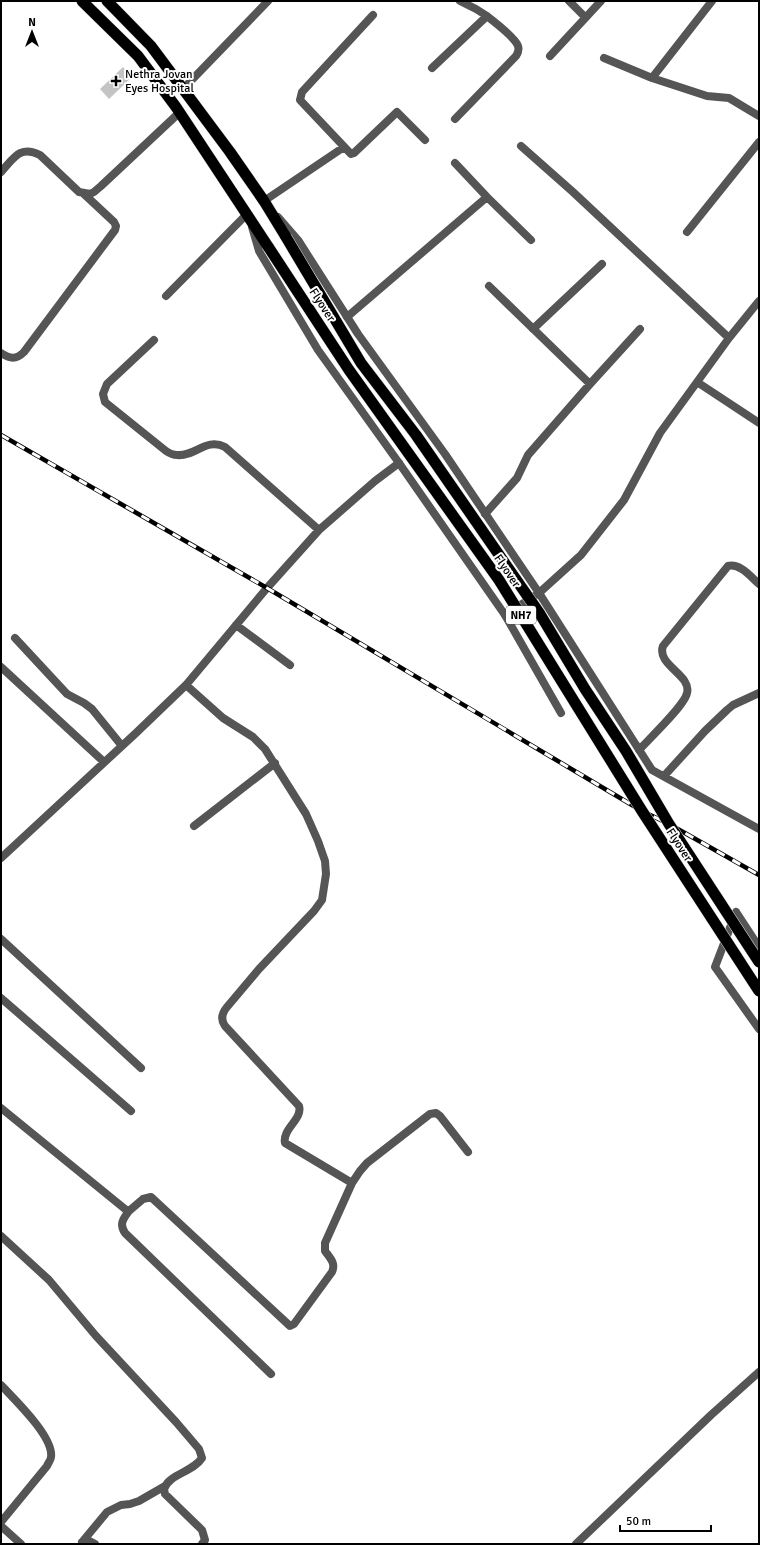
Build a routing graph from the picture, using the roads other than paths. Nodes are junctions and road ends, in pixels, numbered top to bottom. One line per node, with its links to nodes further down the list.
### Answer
1 (82, 1): 16 (highway, NH7)
2 (107, 1): 15 (highway, NH7)
3 (268, 1): 15 (street)
4 (460, 1): 9 (street)
5 (569, 1): 10 (street)
6 (601, 1): 10 (street)
7 (712, 1): 14 (street)
8 (373, 15): 22 (street)
9 (486, 16): 13 (street); 18 (street)
10 (585, 17): 11 (street)
11 (550, 56)
12 (604, 58): 14 (street)
13 (432, 68)
14 (652, 78): 17 (street)
15 (183, 89): 27 (highway, NH7)
16 (180, 112): 25 (street); 28 (highway, NH7)
17 (759, 116)
18 (455, 119)
19 (425, 140): 22 (street)
20 (759, 142): 29 (street)
21 (521, 146): 38 (street)
22 (344, 147): 27 (street)
23 (455, 163): 26 (street)
24 (1, 172): 25 (street)
25 (84, 194): 40 (street)
26 (487, 197): 30 (street); 35 (street)
27 (264, 201): 35 (street); 67 (highway, Flyover / NH7, bridge)
28 (247, 214): 33 (street); 44 (street); 68 (highway, Flyover / NH7, bridge)
29 (687, 232)
30 (531, 240)
31 (602, 264): 36 (street)
32 (489, 286): 36 (street)
33 (166, 296)
34 (759, 301): 38 (street)
35 (347, 318): 45 (street)
36 (533, 329): 42 (street)
37 (640, 329): 42 (street)
38 (729, 338): 41 (street)
39 (154, 340): 46 (street)
40 (1, 353)
41 (697, 382): 43 (street); 48 (street)
42 (590, 384): 45 (street)
43 (759, 423)
44 (399, 463): 46 (street); 49 (street)
45 (486, 514): 48 (street)
46 (319, 530): 50 (street)
47 (759, 584): 58 (street)
48 (539, 593): 49 (street); 58 (street)
49 (504, 615): 56 (street)
50 (236, 625): 52 (street); 54 (street)
51 (15, 638): 57 (street)
52 (290, 665)
53 (1, 667): 59 (street)
54 (186, 685): 57 (street); 60 (street)
55 (759, 693): 61 (street)
56 (561, 713)
57 (122, 746): 59 (street)
58 (639, 750): 61 (street)
59 (104, 762): 64 (street)
60 (275, 763): 62 (street); 75 (street)
61 (664, 776): 63 (street)
62 (194, 826)
63 (759, 829)
64 (1, 858)
65 (1, 938): 71 (street)
66 (759, 947): 70 (street)
67 (759, 962)
68 (759, 991)
69 (1, 998): 73 (street)
70 (759, 1029)
71 (141, 1068)
72 (1, 1108): 76 (street)
73 (132, 1111)
74 (468, 1152): 75 (street)
75 (352, 1183): 76 (street)
76 (129, 1211): 79 (street)
77 (1, 1236): 81 (street)
78 (759, 1372): 88 (street)
79 (271, 1374)
80 (1, 1385): 82 (street)
81 (165, 1486): 84 (street); 87 (street)
82 (1, 1522)
83 (1, 1526): 85 (street)
84 (81, 1542): 86 (street)
85 (21, 1544)
86 (95, 1544)
87 (202, 1544)
88 (576, 1544)

